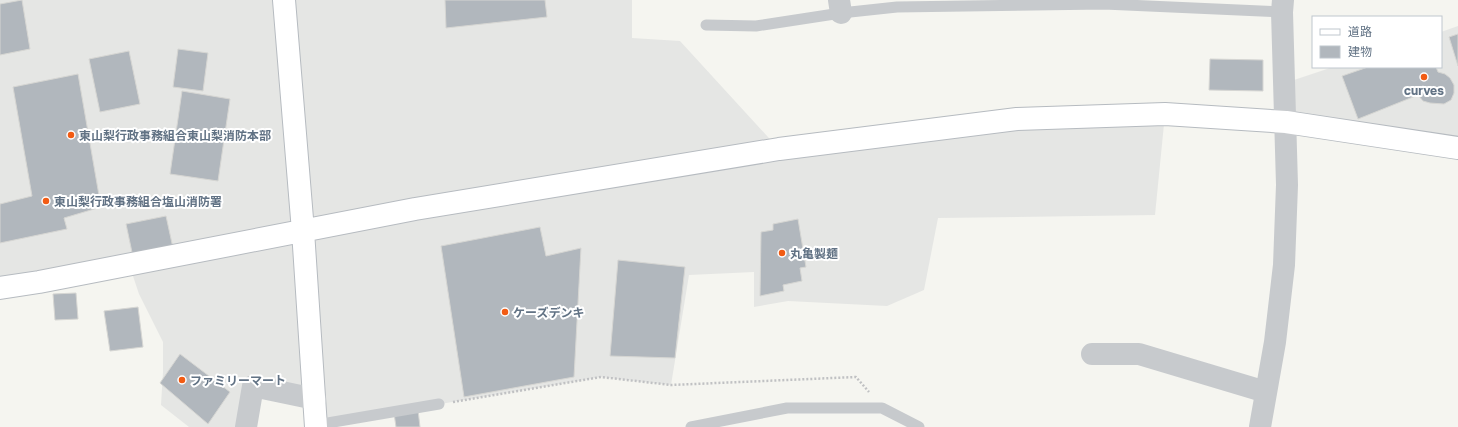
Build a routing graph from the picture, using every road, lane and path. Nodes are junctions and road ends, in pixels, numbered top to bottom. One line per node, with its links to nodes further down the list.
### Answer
1 (284, 0): 7 (street)
2 (840, 6): 3 (lane); 4 (lane)
3 (1283, 6): 5 (street)
4 (706, 25)
5 (1286, 122): 6 (street); 7 (street); 10 (street)
6 (1458, 148)
7 (303, 231): 8 (street); 11 (street)
8 (0, 288)
9 (1092, 354): 10 (street)
10 (1266, 392): 18 (street)
11 (315, 399): 14 (street); 15 (street)
12 (439, 404): 13 (path); 14 (lane)
13 (882, 408): 16 (lane); 17 (lane)
14 (316, 426)
15 (246, 427)
16 (691, 427)
17 (919, 427)
18 (1260, 427)

